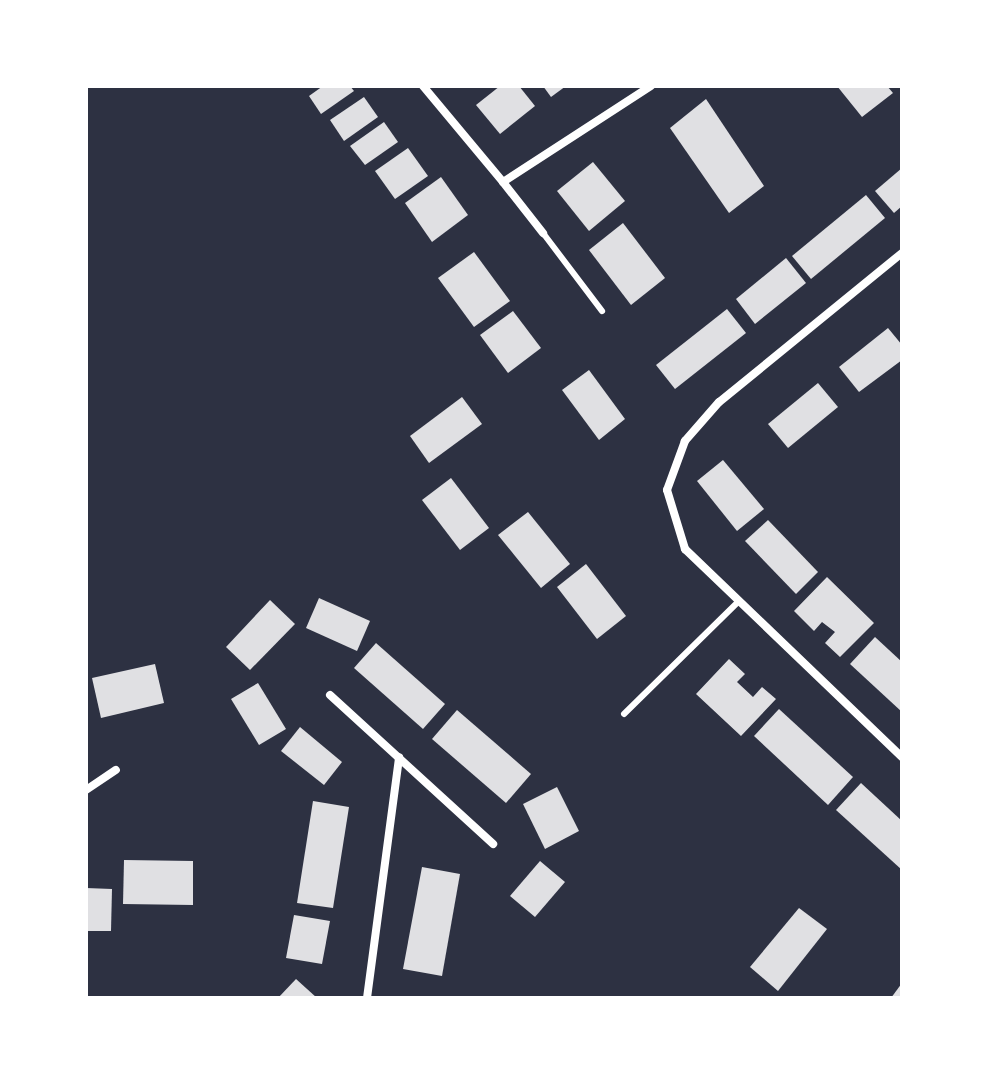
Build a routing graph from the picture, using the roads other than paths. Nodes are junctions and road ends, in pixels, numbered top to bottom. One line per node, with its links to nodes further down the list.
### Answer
1 (423, 86): 3 (street)
2 (651, 86): 3 (street)
3 (503, 182): 4 (street)
4 (543, 233): 6 (lane)
5 (902, 253): 7 (street)
6 (602, 311)
7 (737, 603): 9 (lane); 11 (street)
8 (330, 695): 10 (street)
9 (624, 714)
10 (399, 757): 14 (street); 15 (street)
11 (902, 757)
12 (116, 770): 13 (street)
13 (86, 790)
14 (493, 844)
15 (367, 998)

